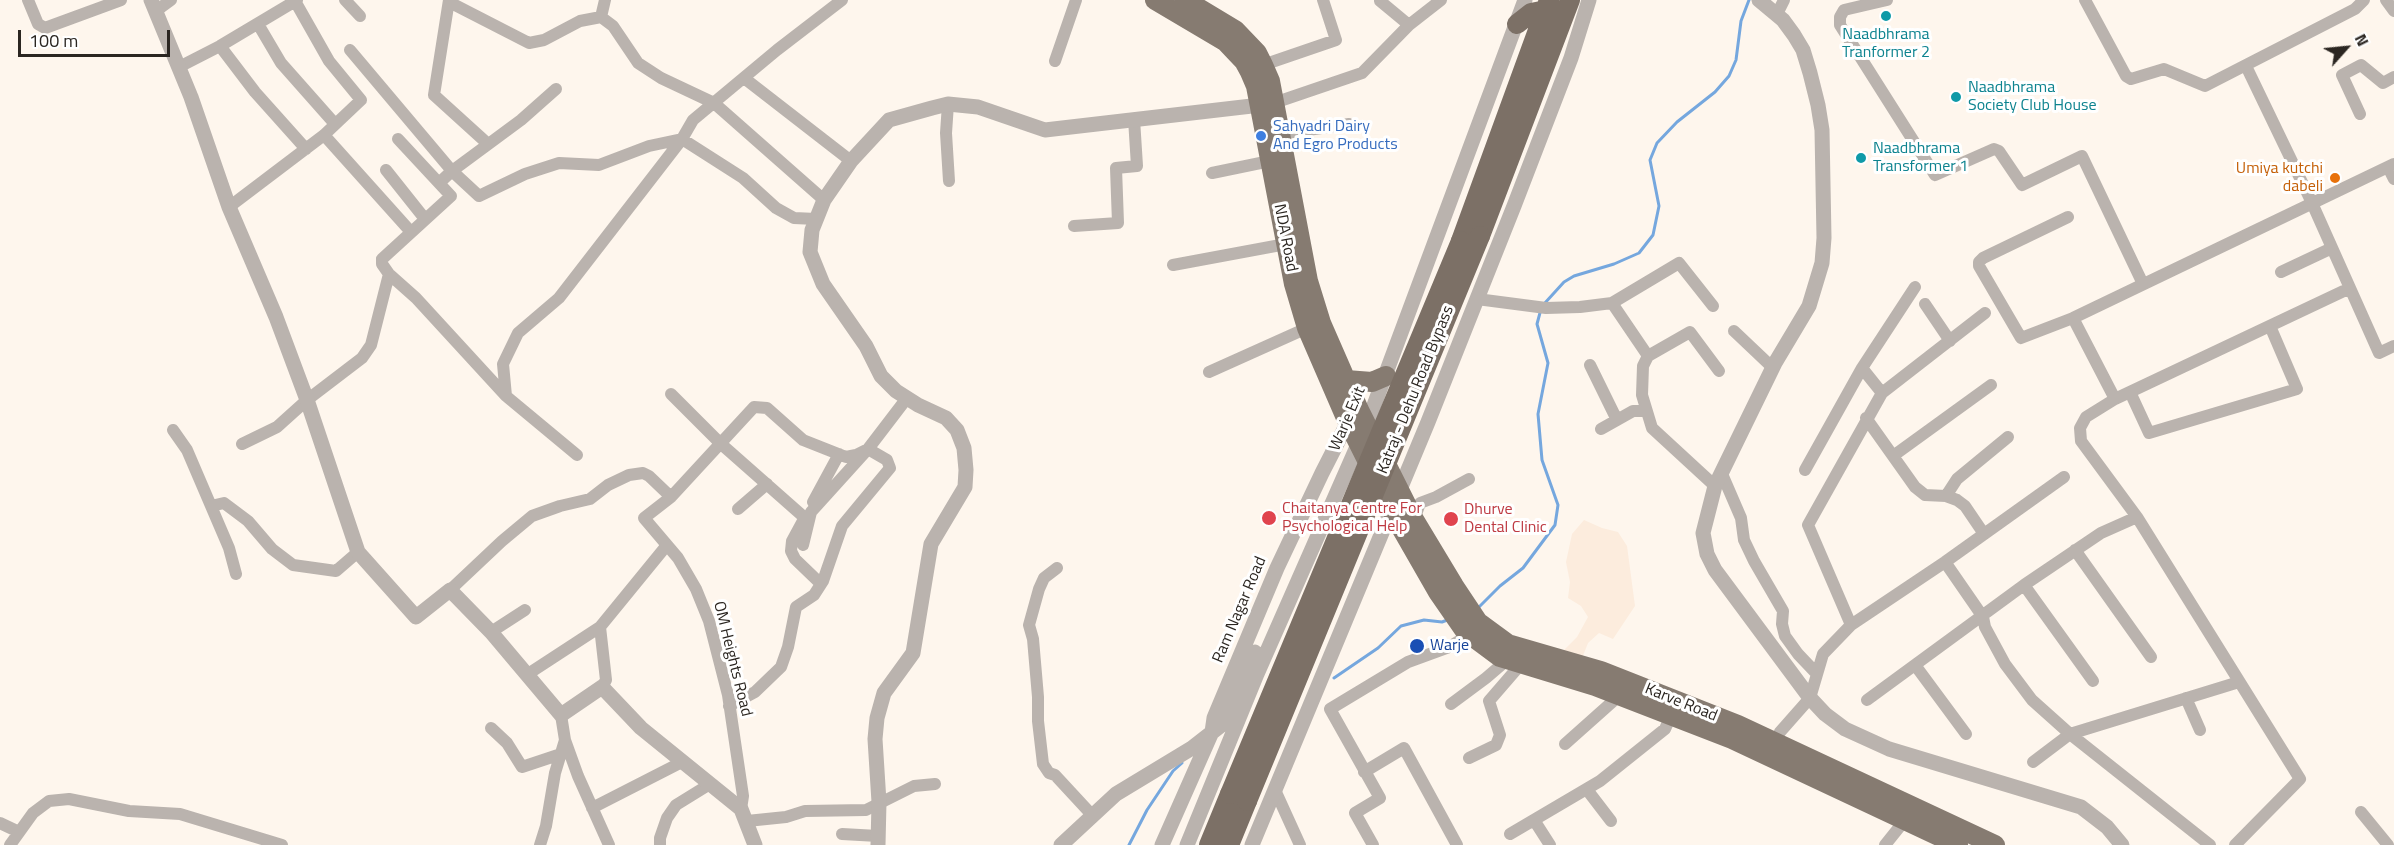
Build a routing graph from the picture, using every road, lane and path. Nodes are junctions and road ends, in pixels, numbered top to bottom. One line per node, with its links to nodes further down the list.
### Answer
1 (28, 0): 2 (street)
2 (121, 0)
3 (171, 0): 24 (street)
4 (296, 0): 29 (street); 46 (street)
5 (345, 0): 27 (street)
6 (605, 0): 28 (street)
7 (842, 0): 39 (street)
8 (1076, 0): 34 (street)
9 (1185, 0): 35 (main road, NDA Road)
10 (1323, 0): 35 (street)
11 (1441, 0): 31 (street)
12 (1525, 0): 30 (street, Warje Exit)
13 (1570, 0): 182 (highway, Katraj - Dehu Road Bypass, bridge)
14 (1589, 0): 79 (street)
15 (1784, 0): 25 (street)
16 (1887, 0): 76 (street)
17 (2085, 0): 36 (street)
18 (2364, 0): 36 (street)
19 (2386, 0): 26 (street)
20 (449, 1): 28 (street); 52 (street)
21 (1159, 1): 43 (main road, NDA Road)
22 (1380, 2): 31 (street)
23 (1547, 5): 30 (highway); 182 (highway, Katraj - Dehu Road Bypass, bridge)
24 (153, 6): 37 (street)
25 (1768, 7): 92 (street)
26 (2394, 11)
27 (360, 16)
28 (601, 17): 41 (street)
29 (258, 24): 32 (street); 46 (street)
30 (1517, 24): 96 (street, Warje Exit)
31 (1409, 25): 43 (street)
32 (220, 46): 37 (street); 53 (street)
33 (350, 50): 58 (street)
34 (1054, 61)
35 (1263, 66): 43 (main road, NDA Road)
36 (2246, 66): 64 (street)
37 (179, 68): 65 (street)
38 (2394, 77): 44 (street)
39 (744, 78): 41 (street); 54 (street)
40 (556, 89): 52 (street)
41 (714, 103): 51 (street); 63 (street)
42 (948, 104): 45 (street); 54 (street); 61 (street)
43 (1267, 104): 45 (street); 48 (main road, NDA Road); 55 (main road, NDA Road)
44 (2360, 114)
45 (1134, 119): 69 (street)
46 (335, 124): 49 (street)
47 (1349, 124): 48 (street)
48 (1280, 134): 97 (main road, NDA Road)
49 (324, 135): 53 (street); 70 (street)
50 (398, 139): 62 (street)
51 (682, 140): 58 (street); 68 (street); 102 (street)
52 (488, 144): 58 (street)
53 (306, 149): 65 (street)
54 (851, 160): 63 (street)
55 (1270, 161): 59 (street); 71 (main road, NDA Road)
56 (2391, 165): 60 (street); 64 (street)
57 (386, 170): 67 (street)
58 (452, 171): 62 (street)
59 (1212, 173)
60 (2394, 179)
61 (949, 182)
62 (439, 183): 67 (street)
63 (824, 200): 68 (street)
64 (2312, 203): 72 (street); 76 (street)
65 (230, 207): 105 (street)
66 (2068, 217): 84 (street)
67 (425, 219): 70 (street)
68 (816, 219): 103 (street)
69 (1074, 226)
70 (411, 232): 75 (street)
71 (1286, 244): 73 (street); 86 (main road, NDA Road)
72 (2332, 248): 74 (street); 78 (street)
73 (1173, 265)
74 (2281, 272)
75 (389, 274): 102 (street); 105 (street)
76 (2143, 284): 84 (street)
77 (1914, 286): 93 (street)
78 (2350, 288): 85 (street); 89 (street)
79 (1477, 298): 80 (street); 124 (street)
80 (1612, 303): 82 (street); 90 (street)
81 (1925, 304): 88 (street)
82 (1713, 306)
83 (1985, 313): 88 (street)
84 (2073, 318): 104 (street)
85 (2270, 326): 99 (street); 99 (street)
86 (1307, 328): 95 (street); 109 (main road, NDA Road)
87 (1734, 331): 92 (street)
88 (1950, 341): 100 (street)
89 (2394, 346)
90 (1648, 356): 94 (street); 106 (street)
91 (1590, 365): 108 (street)
92 (1773, 368): 122 (street)
93 (1862, 368): 100 (street); 119 (street)
94 (1719, 371)
95 (1209, 372)
96 (1386, 376): 97 (main road); 109 (street, Warje Exit)
97 (1346, 380): 109 (main road, NDA Road)
98 (1991, 385): 118 (street)
99 (2130, 392): 104 (street)
100 (1882, 393): 107 (street)
101 (671, 394): 113 (street)
102 (506, 396): 117 (street)
103 (907, 398): 115 (street); 183 (street)
104 (2115, 399): 129 (street)
105 (307, 400): 114 (street); 136 (street)
106 (1646, 411): 108 (street); 122 (street)
107 (1866, 418): 118 (street); 146 (street)
108 (1617, 420): 111 (street)
109 (1358, 424): 124 (main road, NDA Road); 131 (main road, NDA Road); 167 (street, Ram Nagar Road); 204 (street, Warje Exit)
110 (173, 429): 127 (street)
111 (1601, 429)
112 (2008, 437): 125 (street)
113 (720, 443): 116 (street, OM Heights Road); 123 (street); 126 (street, OM Heights Road)
114 (242, 444)
115 (868, 449): 116 (street); 134 (street); 140 (street)
116 (839, 454): 130 (street)
117 (577, 455)
118 (1893, 456): 125 (street)
119 (1805, 470)
120 (2064, 477): 132 (street)
121 (1469, 479): 131 (street)
122 (1719, 480): 153 (street); 158 (street)
123 (767, 484): 128 (street); 130 (street)
124 (1399, 490): 131 (main road, NDA Road)
125 (1946, 496): 132 (street)
126 (671, 497): 133 (street, OM Heights Road); 142 (street)
127 (211, 506): 136 (street); 139 (street)
128 (738, 509)
129 (2137, 517): 135 (street); 155 (street)
130 (805, 518): 140 (street)
131 (1404, 518): 145 (main road, Karve Road); 180 (street)
132 (1984, 534): 137 (street)
133 (667, 545): 147 (street); 162 (street, OM Heights Road)
134 (803, 545)
135 (2075, 550): 141 (street); 149 (street)
136 (358, 552): 142 (street)
137 (1945, 562): 144 (street); 146 (street)
138 (1057, 568): 188 (street)
139 (236, 574)
140 (821, 584): 162 (street)
141 (2024, 585): 144 (street); 154 (street)
142 (450, 590): 148 (street)
143 (525, 610): 148 (street)
144 (1983, 617): 151 (street); 169 (street)
145 (1469, 622): 150 (main road, Karve Road); 163 (main road, Karve Road); 177 (street)
146 (1851, 625): 153 (street)
147 (600, 627): 152 (street); 156 (street)
148 (491, 632): 152 (street)
149 (2151, 657)
150 (1514, 662): 157 (main road, Karve Road); 161 (street); 174 (street)
151 (1915, 665): 160 (street); 168 (street)
152 (528, 674): 164 (street)
153 (1817, 674): 158 (street)
154 (2093, 681)
155 (2239, 682): 159 (street); 217 (street)
156 (602, 687): 164 (street); 175 (street)
157 (1620, 695): 163 (main road, Karve Road); 171 (street)
158 (1810, 698): 172 (street); 215 (street)
159 (2186, 698): 166 (street); 169 (street)
160 (1867, 700)
161 (1451, 704)
162 (729, 706): 187 (street, OM Heights Road)
163 (1673, 708): 172 (main road, Karve Road); 181 (street)
164 (561, 715): 170 (street)
165 (491, 728): 173 (street)
166 (2200, 730)
167 (1212, 732): 188 (street, Ram Nagar Road); 203 (street)
168 (1966, 734)
169 (2070, 734): 176 (street); 216 (street)
170 (565, 740): 173 (street); 184 (street)
171 (1565, 744)
172 (1771, 750): 186 (main road, Karve Road)
173 (561, 754): 198 (street)
174 (1469, 758)
175 (682, 762): 178 (street); 184 (street)
176 (2033, 762)
177 (1364, 772): 209 (street); 210 (street)
178 (710, 784): 187 (street); 200 (street)
179 (934, 784): 183 (street)
180 (1275, 790): 207 (street); 208 (street)
181 (1588, 790): 189 (street); 190 (street)
182 (1238, 797): 205 (highway, Katraj - Dehu Road Bypass); 206 (highway, Katraj - Dehu Road Bypass)
183 (879, 802): 187 (street); 195 (street)
184 (592, 808): 199 (street)
185 (2361, 812): 218 (street)
186 (1910, 814): 212 (street); 213 (main road, Karve Road); 214 (main road, Karve Road)
187 (744, 815): 201 (street)
188 (1092, 815): 202 (street, Ram Nagar Road)
189 (1534, 820): 194 (street); 211 (street)
190 (1611, 821)
191 (0, 823): 192 (street)
192 (19, 832): 196 (street); 197 (street)
193 (842, 834): 195 (street)
194 (1510, 834)
195 (878, 841)
196 (10, 845)
197 (282, 845)
198 (540, 845)
199 (609, 845)
200 (660, 845)
201 (755, 845)
202 (1061, 845)
203 (1162, 845)
204 (1187, 845)
205 (1209, 845)
206 (1229, 845)
207 (1252, 845)
208 (1300, 845)
209 (1373, 845)
210 (1457, 845)
211 (1550, 845)
212 (1886, 845)
213 (1958, 845)
214 (1995, 845)
215 (2122, 845)
216 (2210, 845)
217 (2235, 845)
218 (2388, 845)

